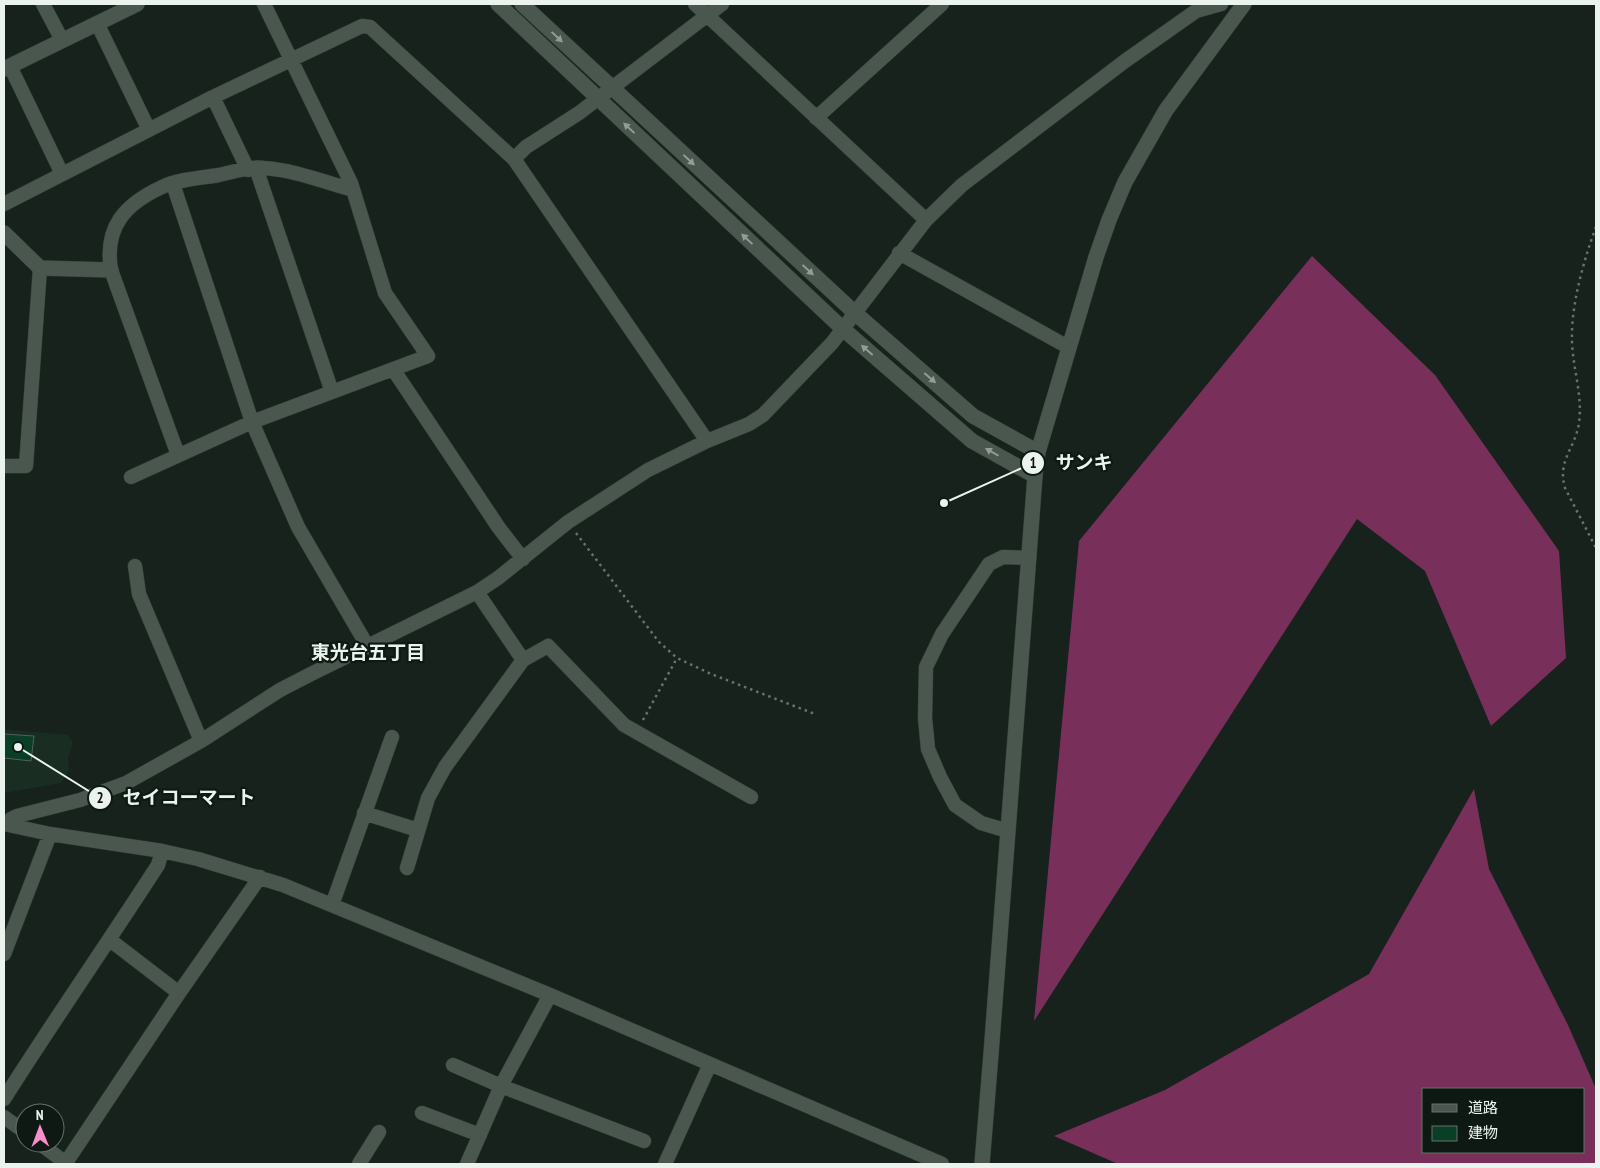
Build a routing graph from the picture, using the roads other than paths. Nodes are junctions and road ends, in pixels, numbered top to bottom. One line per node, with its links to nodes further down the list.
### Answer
1 (43, 4): 13 (street)
2 (137, 4): 12 (street)
3 (264, 4): 14 (street)
4 (498, 4): 18 (street)
5 (522, 4): 16 (street, one-way to 16)
6 (695, 4): 11 (street)
7 (722, 4): 11 (street)
8 (942, 4): 19 (street)
9 (1221, 4): 27 (street)
10 (1244, 4): 34 (street)
11 (708, 16): 16 (street); 19 (street)
12 (97, 23): 13 (street); 20 (street)
13 (62, 40): 15 (street)
14 (291, 59): 17 (street); 21 (street); 25 (street)
15 (7, 68): 23 (street)
16 (611, 88): 18 (street); 32 (street, one-way to 32)
17 (213, 97): 20 (street); 22 (street)
18 (597, 98): 21 (street); 33 (street, one-way to 18)
19 (816, 118): 27 (street)
20 (149, 130): 23 (street)
21 (514, 160): 38 (street)
22 (252, 169): 24 (street); 25 (street); 36 (street)
23 (62, 174): 26 (street)
24 (173, 184): 31 (street); 37 (street)
25 (353, 190): 35 (street)
26 (4, 204)
27 (926, 220): 29 (street)
28 (4, 233): 30 (street)
29 (900, 253): 32 (street); 34 (street)
30 (40, 268): 31 (street); 41 (street)
31 (111, 270): 40 (street)
32 (855, 313): 33 (street); 39 (street, one-way to 39)
33 (843, 329): 38 (street); 43 (street, one-way to 33)
34 (1068, 347): 39 (street)
35 (393, 369): 36 (street); 45 (street)
36 (332, 392): 37 (street)
37 (252, 422): 40 (street); 48 (street)
38 (707, 441): 45 (street)
39 (1038, 452): 43 (street)
40 (178, 455): 42 (street)
41 (4, 466)
42 (131, 476)
43 (1035, 476): 44 (street)
44 (1029, 558): 56 (street); 56 (street)
45 (523, 559): 47 (street)
46 (135, 566): 51 (street)
47 (477, 592): 48 (street); 49 (street)
48 (368, 646): 51 (street)
49 (523, 660): 52 (street); 55 (street)
50 (392, 737): 53 (street)
51 (201, 741): 54 (street)
52 (752, 797)
53 (364, 813): 55 (street); 61 (street)
54 (5, 824): 57 (street)
55 (418, 830): 59 (street)
56 (1008, 831): 82 (street)
57 (50, 834): 58 (street); 63 (street)
58 (162, 851): 60 (street); 62 (street)
59 (407, 868)
60 (260, 878): 61 (street); 64 (street)
61 (332, 905): 65 (street)
62 (110, 940): 64 (street); 69 (street)
63 (4, 954)
64 (179, 993): 77 (street)
65 (550, 995): 67 (street); 68 (street)
66 (453, 1064): 68 (street)
67 (710, 1064): 80 (street); 81 (street)
68 (501, 1086): 74 (street); 75 (street)
69 (4, 1098)
70 (422, 1113): 74 (street)
71 (4, 1117): 72 (street)
72 (15, 1125)
73 (379, 1132): 78 (street)
74 (480, 1135): 79 (street)
75 (644, 1141)
76 (52, 1153): 77 (street)
77 (65, 1163)
78 (359, 1164)
79 (467, 1164)
80 (665, 1164)
81 (942, 1164)
82 (982, 1164)

